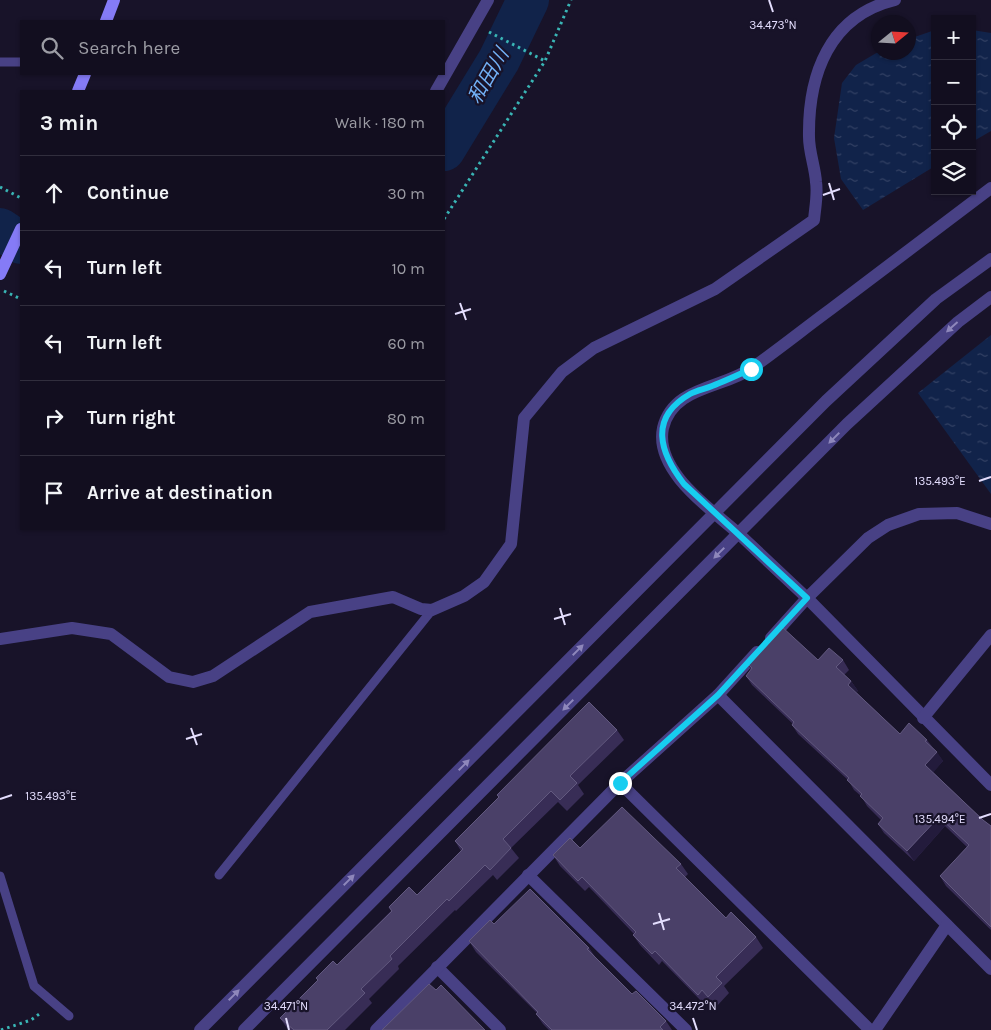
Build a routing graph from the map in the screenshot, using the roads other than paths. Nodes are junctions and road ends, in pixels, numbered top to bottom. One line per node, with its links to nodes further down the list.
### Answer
1 (114, 0): 4 (main road)
2 (488, 0): 9 (street)
3 (895, 0): 19 (street)
4 (106, 20)
5 (0, 62): 6 (lane)
6 (20, 62)
7 (85, 75): 8 (main road)
8 (78, 90)
9 (437, 90)
10 (991, 188): 15 (street)
11 (20, 231): 13 (main road)
12 (991, 259): 15 (street)
13 (0, 274)
14 (991, 297): 17 (street, one-way to 17)
15 (715, 512): 17 (street); 33 (street, one-way to 15)
16 (991, 524): 18 (street)
17 (739, 534): 18 (street); 34 (street, one-way to 34)
18 (807, 598): 22 (street); 23 (street)
19 (432, 610): 21 (street); 26 (lane)
20 (991, 635): 23 (street)
21 (0, 639)
22 (718, 695): 24 (street); 29 (street)
23 (923, 718): 25 (street)
24 (620, 783): 27 (street); 38 (street)
25 (991, 785)
26 (218, 875)
27 (528, 875): 30 (street); 37 (street)
28 (0, 876): 32 (lane)
29 (947, 925): 31 (street); 39 (street)
30 (437, 967): 35 (street); 36 (street)
31 (991, 969)
32 (69, 1016)
33 (200, 1030)
34 (244, 1030)
35 (376, 1030)
36 (500, 1030)
37 (686, 1030)
38 (870, 1030)
39 (875, 1030)

